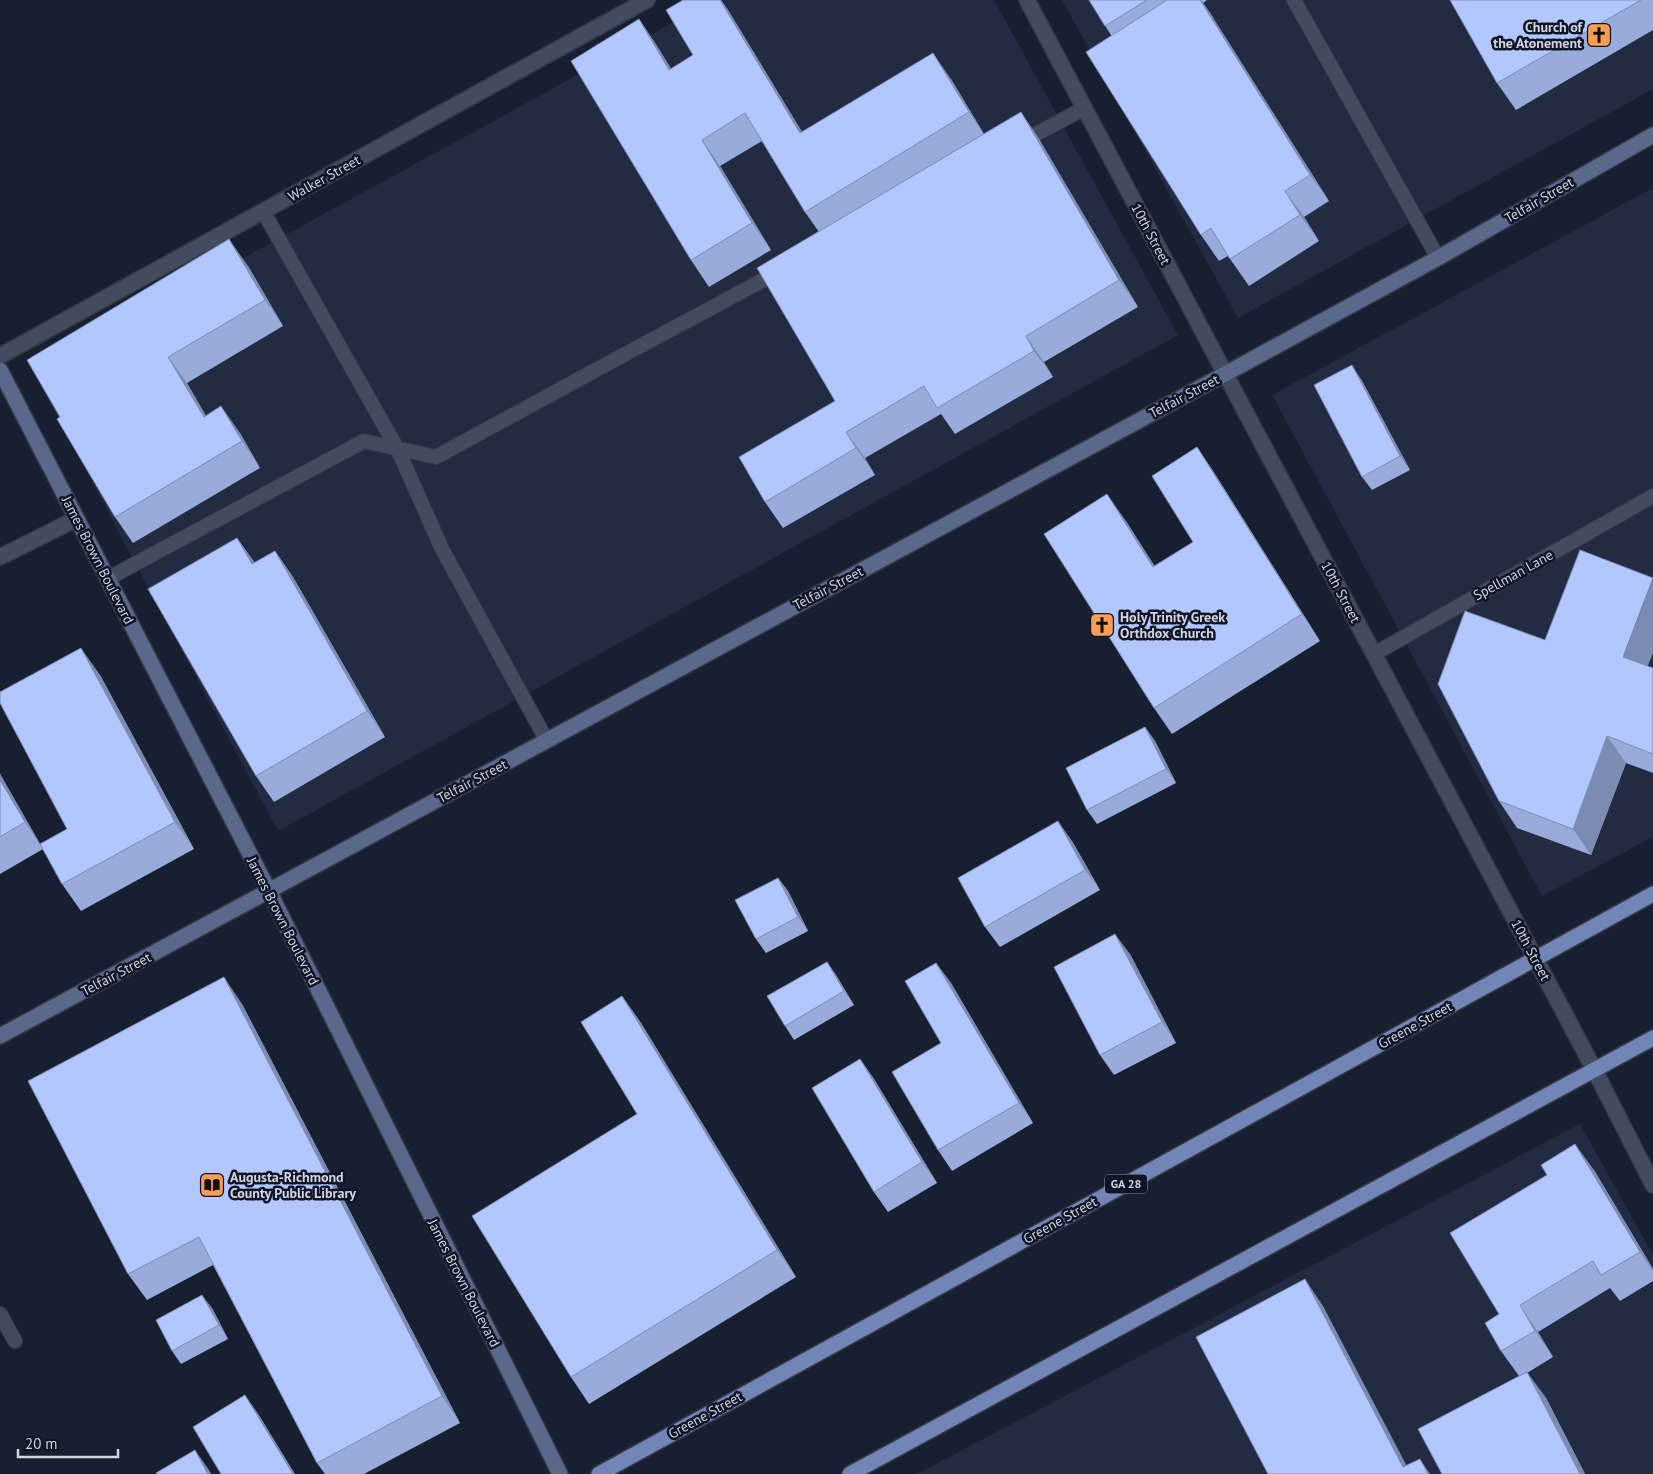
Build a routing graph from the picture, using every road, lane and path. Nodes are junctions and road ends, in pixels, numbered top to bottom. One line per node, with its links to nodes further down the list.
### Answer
1 (648, 0): 7 (street, Walker Street)
2 (1028, 0): 4 (street, 10th Street)
3 (1294, 0): 8 (lane)
4 (1085, 108): 6 (lane); 12 (street, 10th Street)
5 (1653, 135): 8 (street, Telfair Street)
6 (1006, 150)
7 (263, 211): 10 (street, Walker Street); 13 (lane)
8 (1438, 258): 12 (street, Telfair Street)
9 (788, 267): 13 (lane)
10 (0, 356)
11 (0, 370): 15 (street, James Brown Boulevard)
12 (1226, 374): 18 (street, 10th Street); 19 (street, Telfair Street)
13 (398, 450): 17 (lane); 19 (lane)
14 (1653, 496): 18 (lane, Spellman Lane)
15 (76, 519): 16 (street); 17 (street, James Brown Boulevard)
16 (0, 558)
17 (107, 579): 20 (street, James Brown Boulevard)
18 (1374, 654): 22 (street, 10th Street)
19 (547, 740): 20 (street, Telfair Street)
20 (269, 891): 23 (street, Telfair Street); 29 (street, James Brown Boulevard)
21 (1653, 894): 22 (main road, Greene Street / GA 28)
22 (1536, 959): 25 (street, 10th Street); 30 (main road, Greene Street / GA 28)
23 (0, 1036)
24 (1653, 1038): 25 (main road)
25 (1595, 1071): 26 (street, 10th Street); 31 (main road)
26 (1653, 1185)
27 (0, 1314): 28 (lane)
28 (15, 1341)
29 (560, 1474)
30 (599, 1474)
31 (850, 1474)

